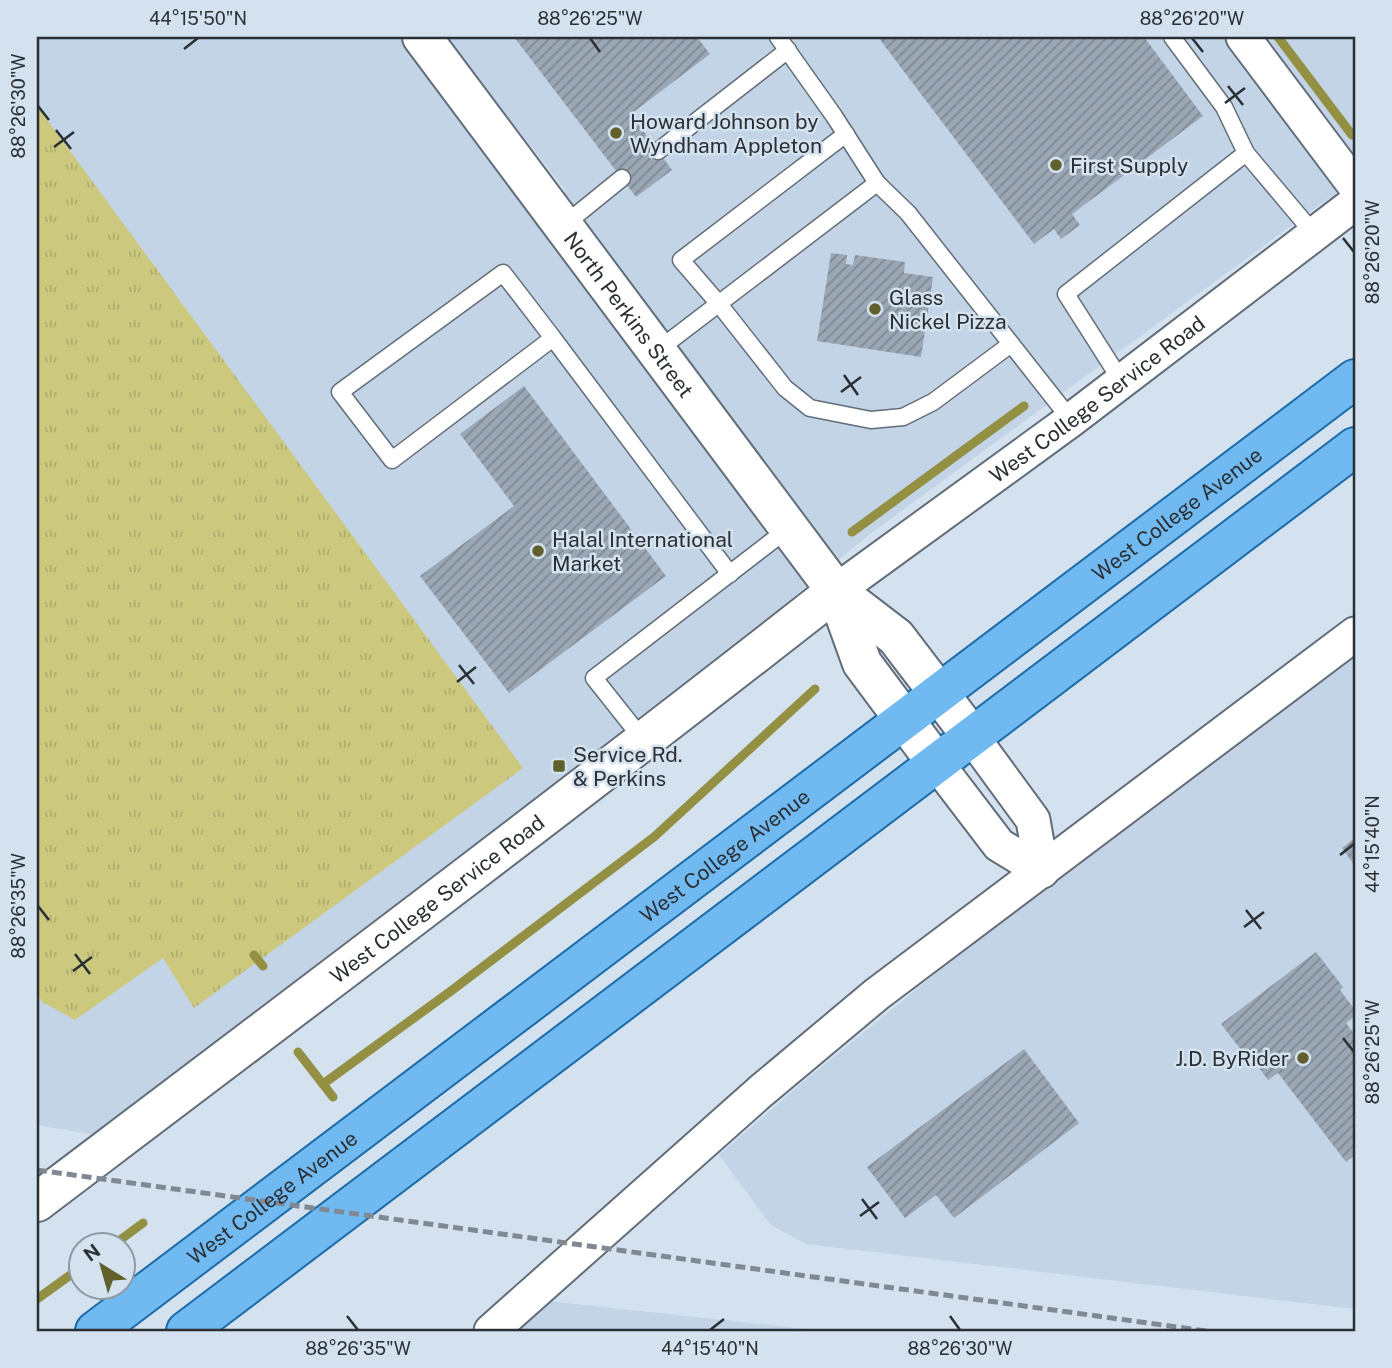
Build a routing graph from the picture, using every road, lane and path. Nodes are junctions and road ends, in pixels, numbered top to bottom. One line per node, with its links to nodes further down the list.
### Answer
1 (422, 37): 12 (street, North Perkins Street)
2 (1172, 37): 7 (lane)
3 (1243, 37): 10 (street)
4 (783, 43): 5 (lane); 6 (lane)
5 (846, 134): 9 (lane); 14 (lane)
6 (658, 151)
7 (1246, 153): 13 (lane); 19 (lane)
8 (622, 178): 12 (lane)
9 (877, 183): 14 (lane); 16 (lane)
10 (1355, 186)
11 (1355, 204): 13 (street, West College Service Road)
12 (564, 225): 17 (street, North Perkins Street)
13 (1315, 235): 19 (street, West College Service Road)
14 (719, 304): 16 (lane); 17 (lane)
15 (553, 338): 15 (lane); 23 (lane)
16 (1011, 344): 20 (lane)
17 (658, 350): 22 (street, North Perkins Street)
18 (1355, 379): 26 (main road, West College Avenue)
19 (1122, 382): 20 (street, West College Service Road)
20 (1071, 420): 24 (street, West College Service Road)
21 (1355, 447): 28 (main road)
22 (790, 527): 23 (lane); 24 (street, North Perkins Street)
23 (730, 574): 29 (lane)
24 (836, 591): 26 (street); 27 (street); 29 (street, West College Service Road)
25 (1355, 634): 31 (street)
26 (939, 694): 27 (main road, West College Avenue); 28 (street)
27 (904, 720): 30 (street); 33 (main road, West College Avenue)
28 (973, 738): 30 (main road); 31 (street)
29 (644, 741): 32 (street, West College Service Road)
30 (938, 765): 31 (street); 34 (main road)
31 (1042, 871): 35 (street)
32 (37, 1202)
33 (95, 1331)
34 (186, 1331)
35 (491, 1331)

